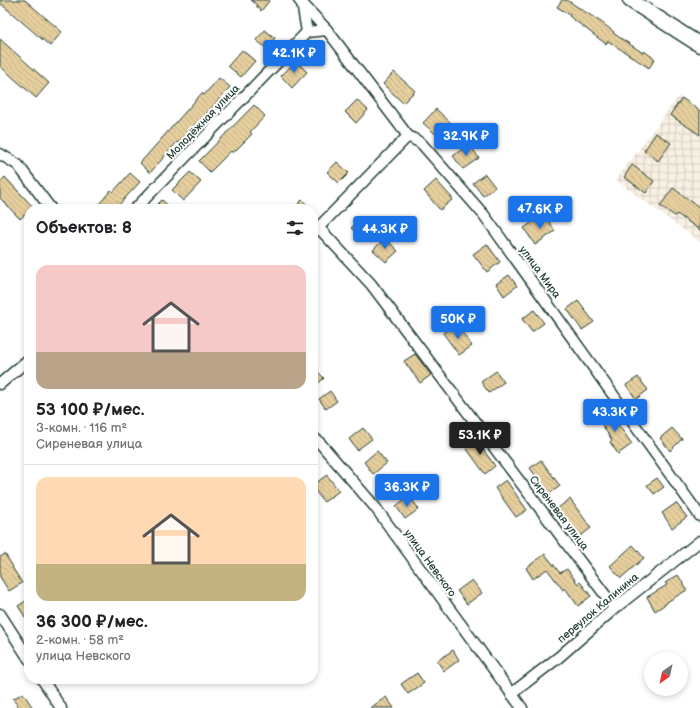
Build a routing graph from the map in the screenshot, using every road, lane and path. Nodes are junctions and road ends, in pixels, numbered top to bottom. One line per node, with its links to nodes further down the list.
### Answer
1 (630, 0): 5 (street)
2 (301, 1): 3 (street, улица Мира); 4 (street)
3 (327, 30): 4 (street); 6 (street, улица Мира)
4 (307, 32): 9 (street, Молодёжная улица)
5 (700, 45)
6 (408, 136): 10 (street); 15 (street, улица Мира)
7 (0, 154): 8 (street)
8 (47, 204)
9 (139, 204)
10 (318, 228)
11 (318, 232): 17 (street, Сиреневая улица)
12 (24, 363): 13 (street)
13 (0, 384)
14 (318, 441): 21 (street, улица Невского)
15 (700, 516)
16 (700, 541): 17 (street, переулок Калинина)
17 (615, 608): 21 (street, переулок Калинина)
18 (0, 614): 19 (street)
19 (24, 651)
20 (45, 684): 22 (street)
21 (511, 694): 23 (street, улица Невского)
22 (62, 708)
23 (522, 708)

